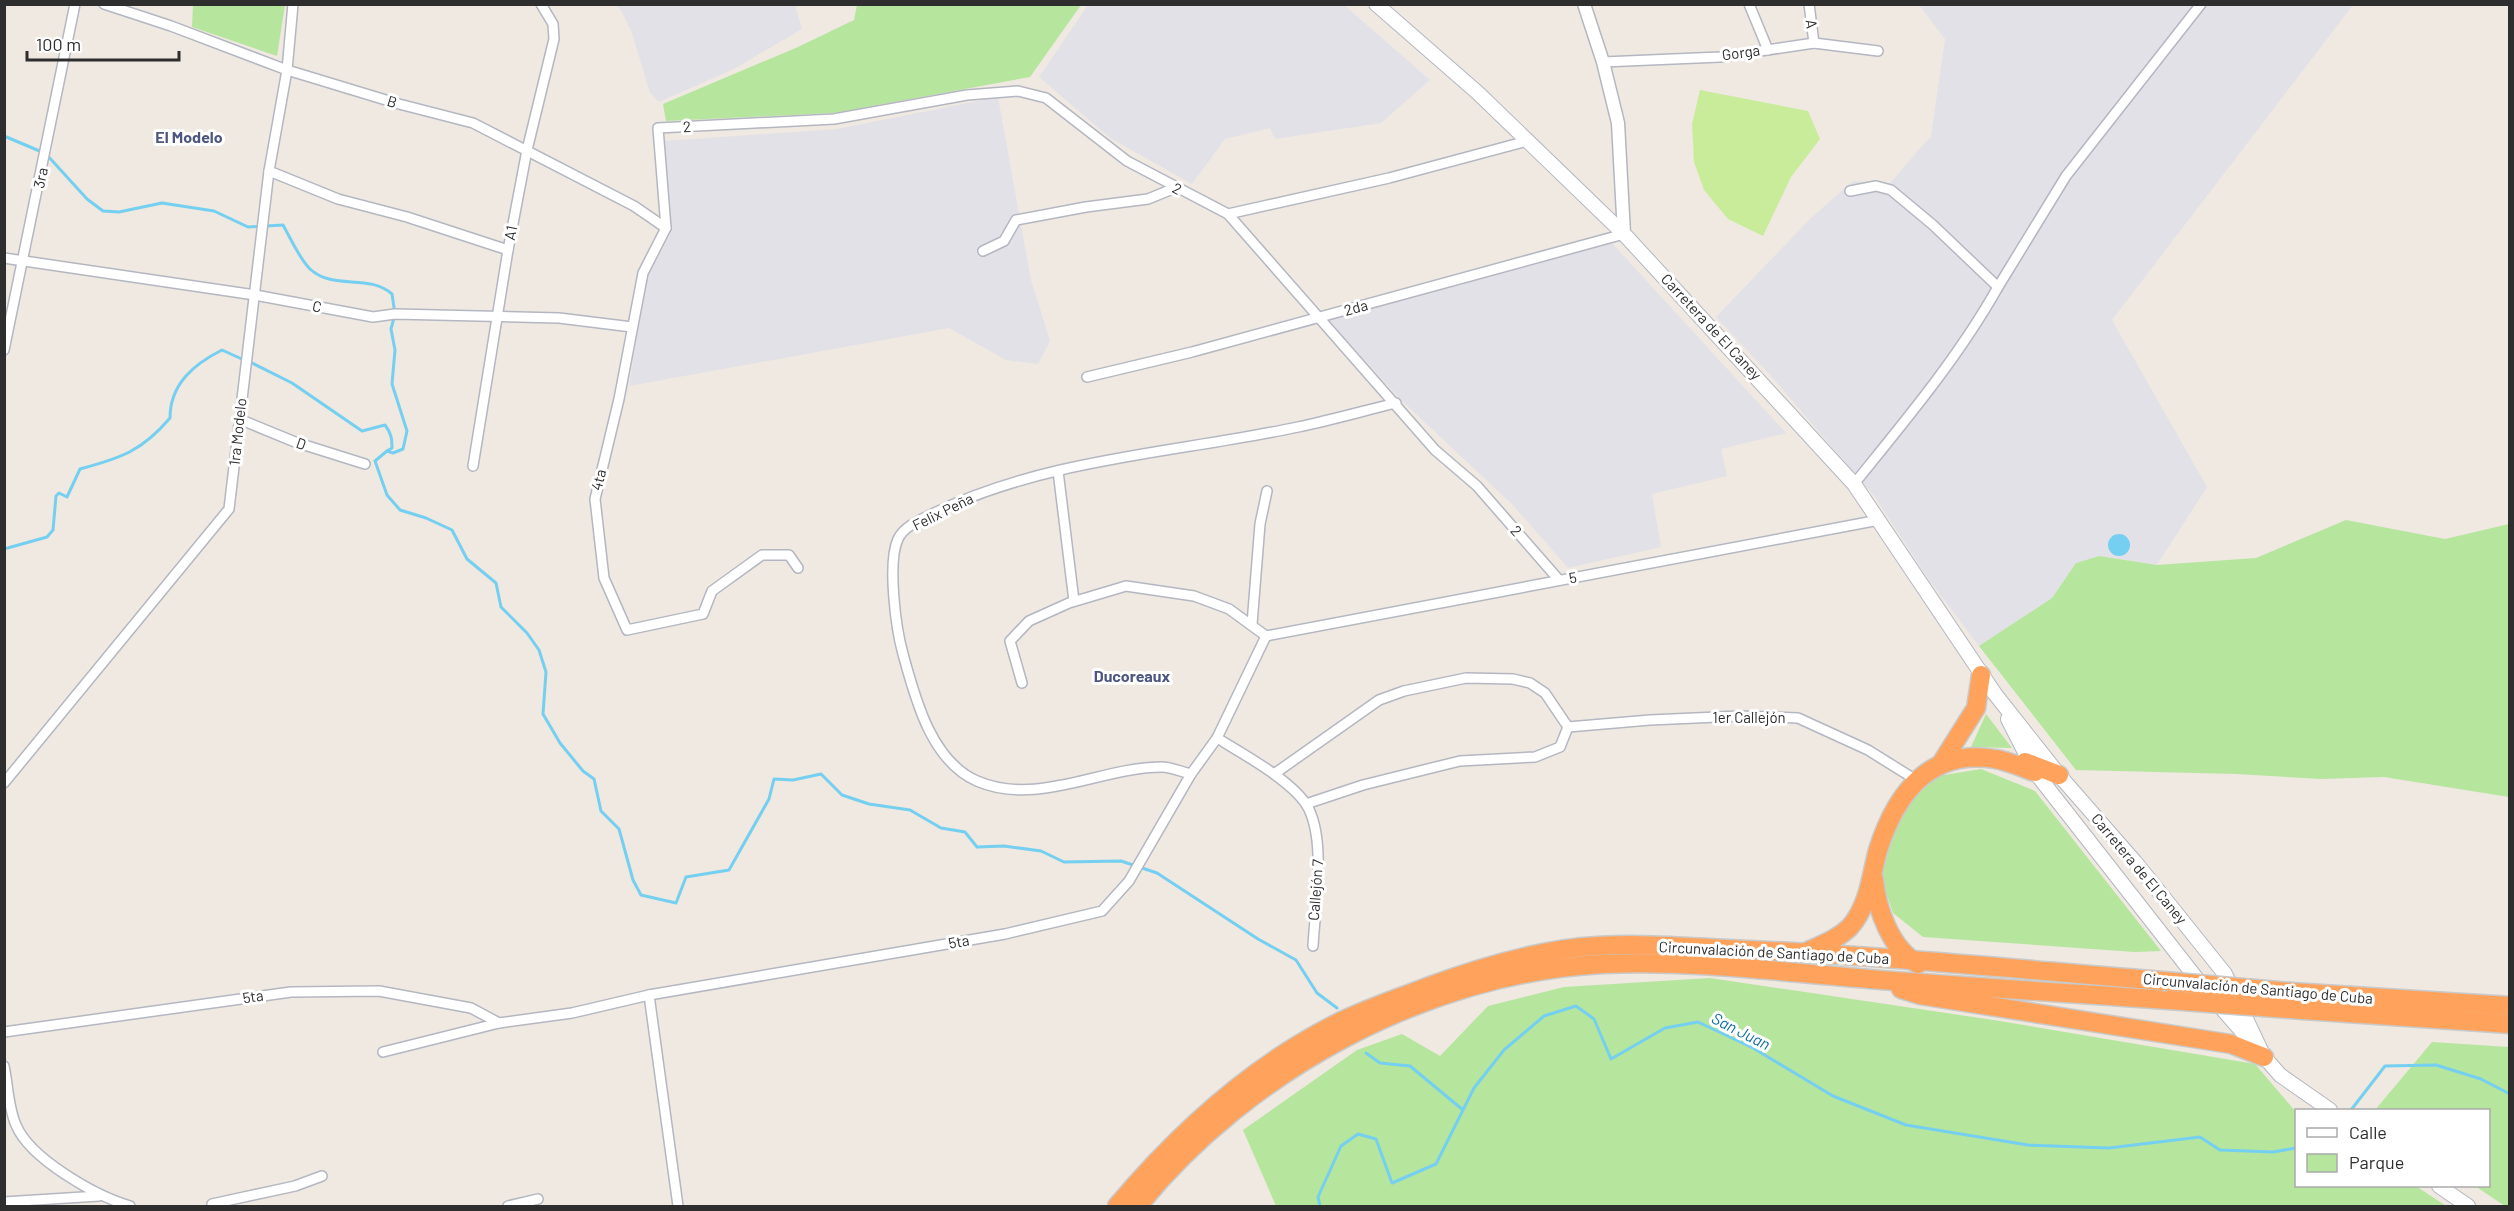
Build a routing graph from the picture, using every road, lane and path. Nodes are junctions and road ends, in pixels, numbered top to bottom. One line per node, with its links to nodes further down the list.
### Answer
1 (75, 4): 26 (street, 3ra)
2 (104, 4): 14 (street, B)
3 (293, 4): 14 (street, 1ra Modelo)
4 (541, 4): 16 (street, A1)
5 (1376, 4): 15 (main road, Carretera de El Caney)
6 (1584, 4): 13 (street)
7 (1749, 4): 11 (street)
8 (1809, 4): 10 (street, A)
9 (2201, 4): 27 (street)
10 (1814, 43): 11 (street, Gorga); 12 (street, Gorga)
11 (1768, 50): 13 (street, Gorga)
12 (1878, 51)
13 (1603, 62): 22 (street)
14 (287, 70): 16 (street, B); 17 (street, 1ra Modelo)
15 (1527, 141): 20 (street); 22 (main road, Carretera de El Caney)
16 (527, 150): 21 (street, B); 23 (street, A1)
17 (269, 171): 23 (street); 28 (street, 1ra Modelo)
18 (1175, 188): 20 (street, 2); 21 (street, 2); 24 (street)
19 (1850, 191): 27 (street)
20 (1228, 214): 30 (street, 2)
21 (666, 228): 31 (street, 4ta)
22 (1624, 234): 30 (street, 2da); 39 (main road, Carretera de El Caney)
23 (508, 250): 29 (street, A1)
24 (983, 251)
25 (4, 258): 26 (street, C)
26 (22, 261): 28 (street, C); 32 (street, 3ra)
27 (1998, 287): 39 (street)
28 (255, 295): 29 (street, C); 35 (street, 1ra Modelo)
29 (496, 316): 31 (street, C); 37 (street, A1)
30 (1319, 318): 33 (street, 2da); 34 (street, 2)
31 (632, 327): 42 (street, 4ta)
32 (4, 350)
33 (1087, 377)
34 (1396, 403): 38 (street, Felix Peña); 43 (street, 2)
35 (239, 419): 36 (street, D); 58 (street, 1ra Modelo)
36 (365, 464)
37 (473, 466)
38 (1058, 471): 44 (street); 54 (street, Felix Peña)
39 (1854, 484): 41 (main road, Carretera de El Caney)
40 (1267, 491): 45 (street)
41 (1879, 520): 43 (street, 5); 47 (main road, Carretera de El Caney)
42 (798, 568)
43 (1559, 580): 46 (street, 5)
44 (1074, 602): 45 (street); 48 (street)
45 (1252, 624): 46 (street)
46 (1266, 636): 51 (street, 5ta)
47 (1981, 675): 49 (main road, Carretera de El Caney); 52 (highway)
48 (1022, 683)
49 (1995, 694): 53 (main road, Carretera de El Caney); 56 (main road, Carretera de El Caney)
50 (1568, 727): 55 (street); 57 (street, 1er Callejón); 59 (street)
51 (1217, 738): 54 (street, 5ta); 55 (street)
52 (1942, 762): 53 (highway); 57 (highway)
53 (2032, 768): 56 (highway); 74 (main road, Carretera de El Caney)
54 (1191, 774): 68 (street, 5ta)
55 (1274, 774): 59 (street)
56 (2059, 775): 74 (main road, Carretera de El Caney)
57 (1916, 780): 60 (highway)
58 (4, 783)
59 (1306, 804): 62 (street, Callejón 7)
60 (1874, 875): 61 (highway); 63 (highway)
61 (1895, 941): 64 (highway); 65 (highway)
62 (1313, 946)
63 (1804, 953): 64 (highway, Circunvalación de Santiago de Cuba); 86 (highway, Circunvalación de Santiago de Cuba)
64 (1914, 961): 65 (highway, Circunvalación de Santiago de Cuba); 67 (highway)
65 (1941, 963): 69 (highway, Circunvalación de Santiago de Cuba, bridge)
66 (1867, 979): 67 (highway, Circunvalación de Santiago de Cuba); 74 (highway); 87 (highway, Circunvalación de Santiago de Cuba)
67 (1964, 986): 71 (highway, Circunvalación de Santiago de Cuba, bridge)
68 (649, 995): 70 (street, 5ta); 85 (street)
69 (2510, 1006)
70 (499, 1023): 72 (street, 5ta); 73 (street, 5ta)
71 (2510, 1024)
72 (4, 1032)
73 (383, 1052)
74 (2264, 1057): 76 (main road, Carretera de El Caney)
75 (4, 1066): 79 (street)
76 (2328, 1109)
77 (322, 1176): 83 (street)
78 (2442, 1187): 88 (main road)
79 (101, 1196): 81 (street); 82 (street)
80 (538, 1198): 84 (street)
81 (4, 1203)
82 (130, 1206)
83 (213, 1206)
84 (508, 1206)
85 (678, 1206)
86 (1117, 1206)
87 (1138, 1206)
88 (2468, 1206)

